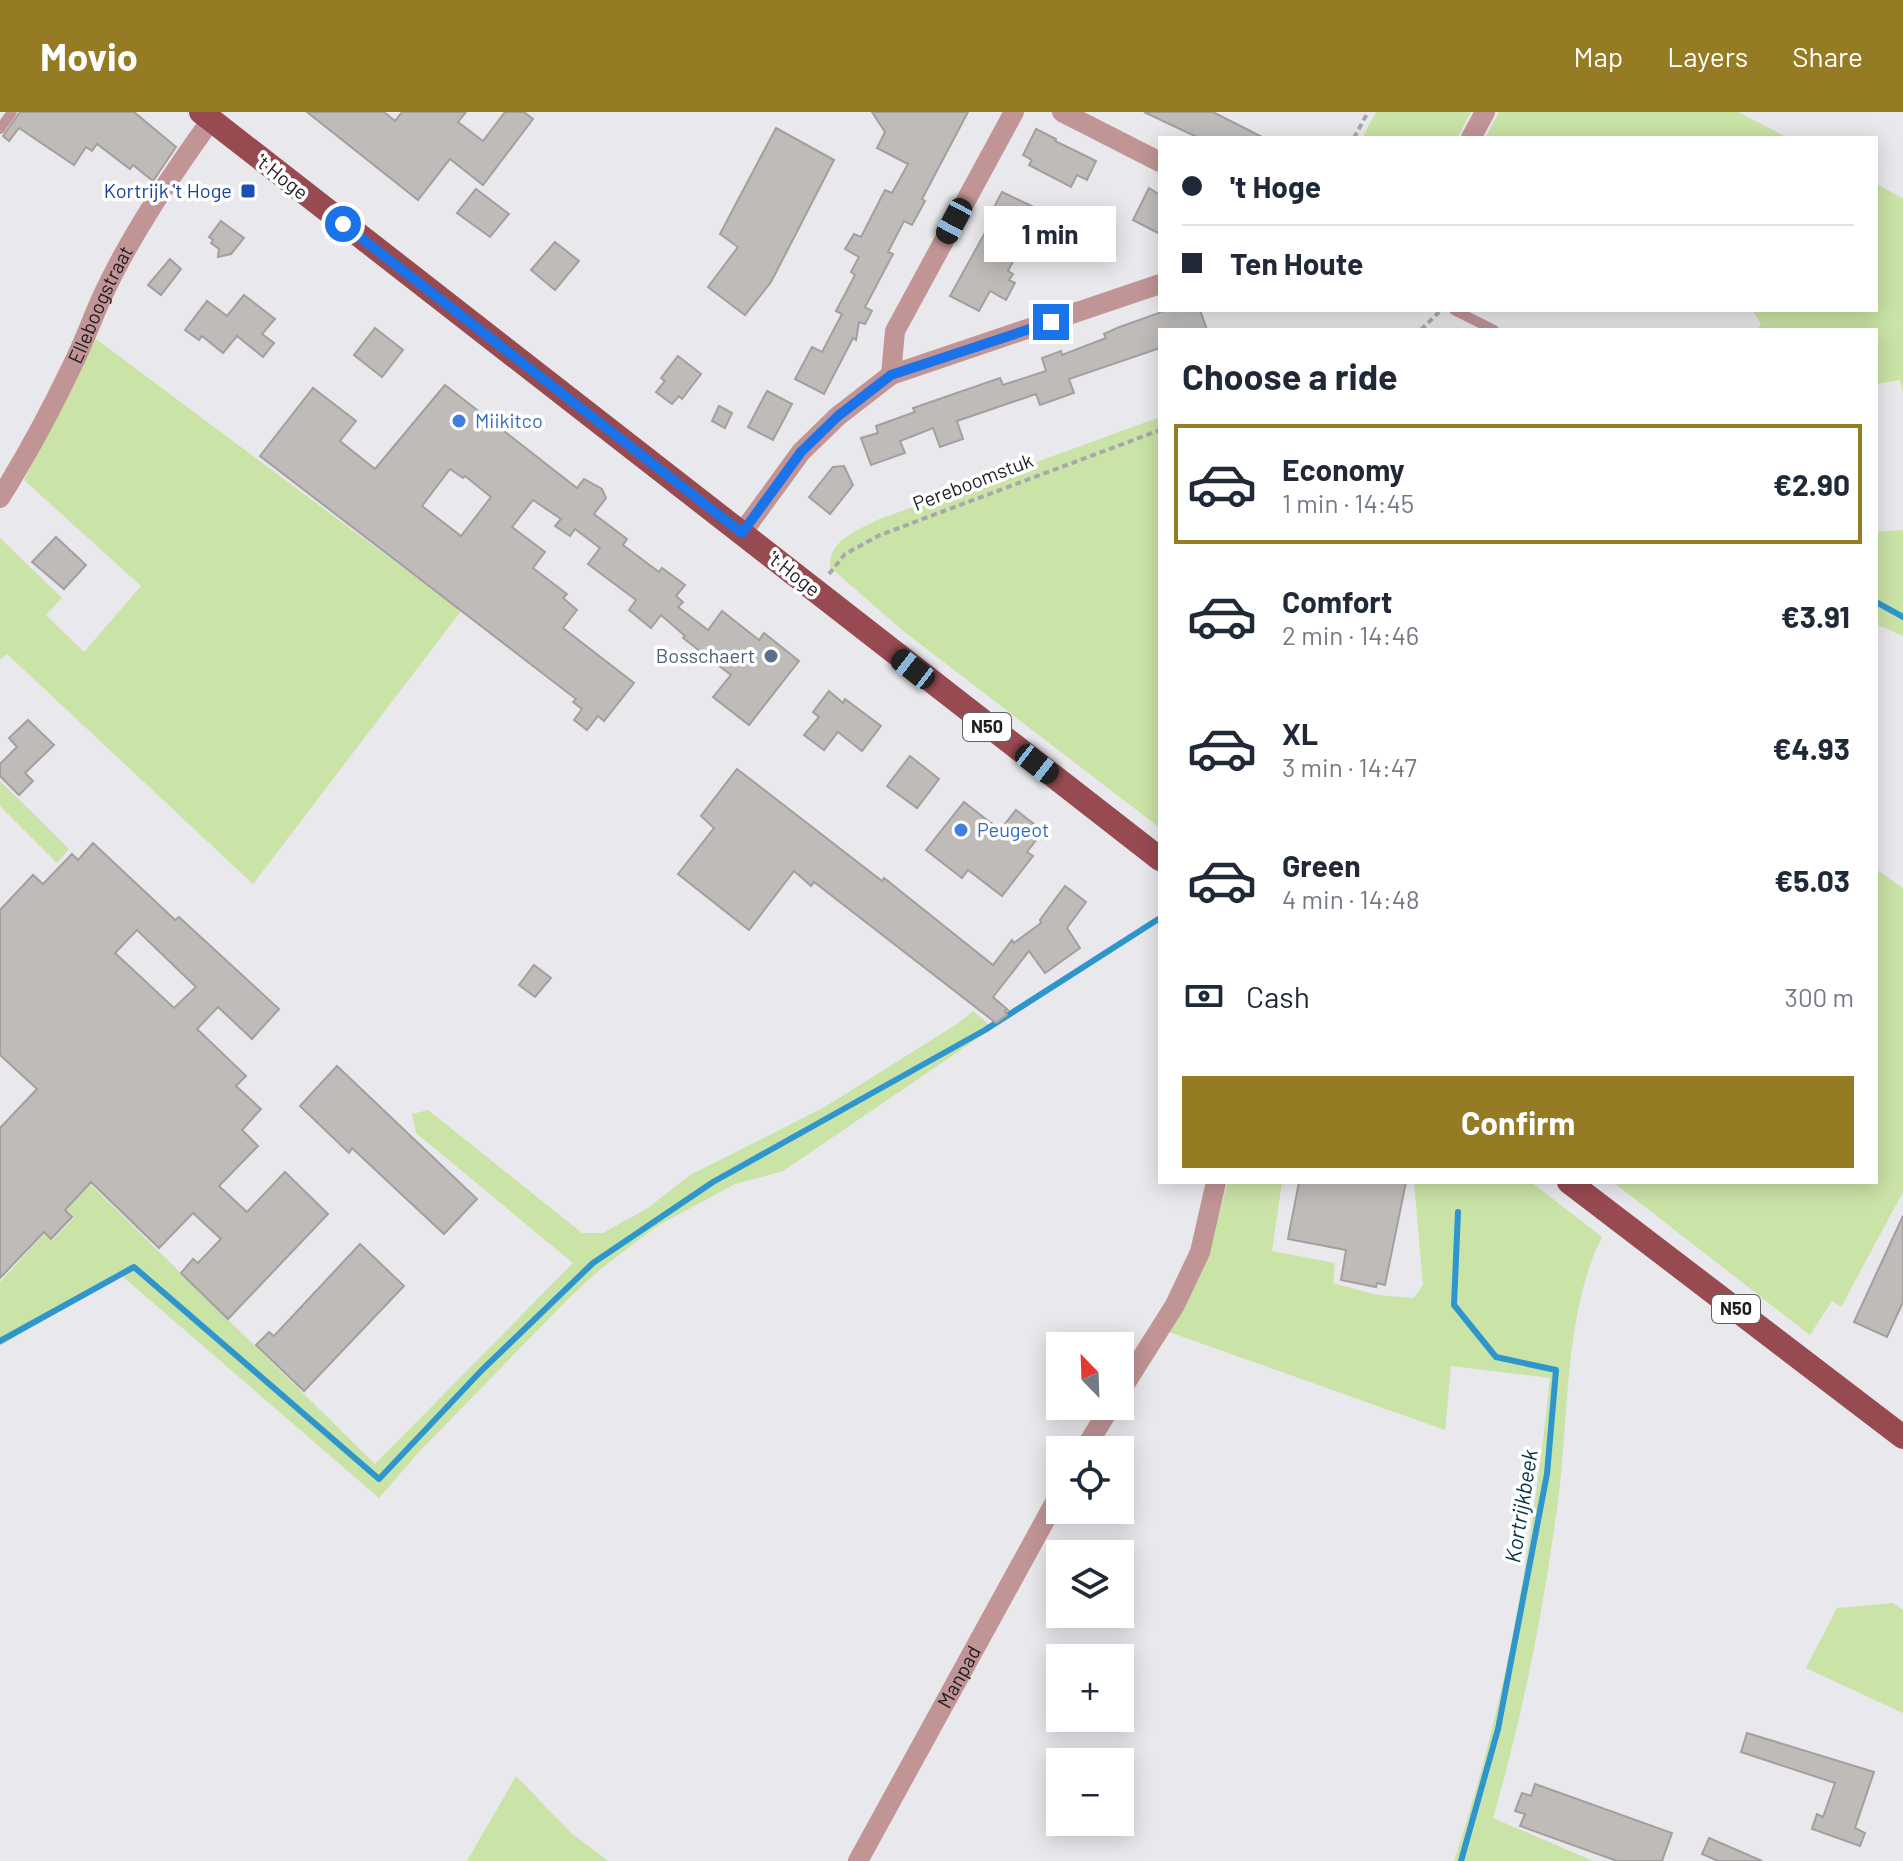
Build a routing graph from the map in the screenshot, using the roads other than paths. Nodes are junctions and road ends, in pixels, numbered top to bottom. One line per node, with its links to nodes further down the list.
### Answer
1 (12, 112): 6 (lane)
2 (1014, 112): 12 (street)
3 (1062, 112): 8 (street)
4 (1485, 112): 7 (street)
5 (206, 116): 13 (street, Elleboogstraat); 14 (main road, 't Hoge / N50)
6 (0, 129)
7 (1472, 136)
8 (1158, 161)
9 (1158, 285): 12 (street)
10 (1458, 312): 11 (lane)
11 (1490, 328)
12 (891, 375): 14 (street)
13 (0, 498)
14 (742, 533): 15 (main road, 't Hoge / N50)
15 (1158, 857)
16 (1216, 1184): 18 (street)
17 (1572, 1184): 19 (main road, N50)
18 (1134, 1370)
19 (1903, 1437)
20 (1046, 1519): 21 (street, Manpad)
21 (858, 1861)

